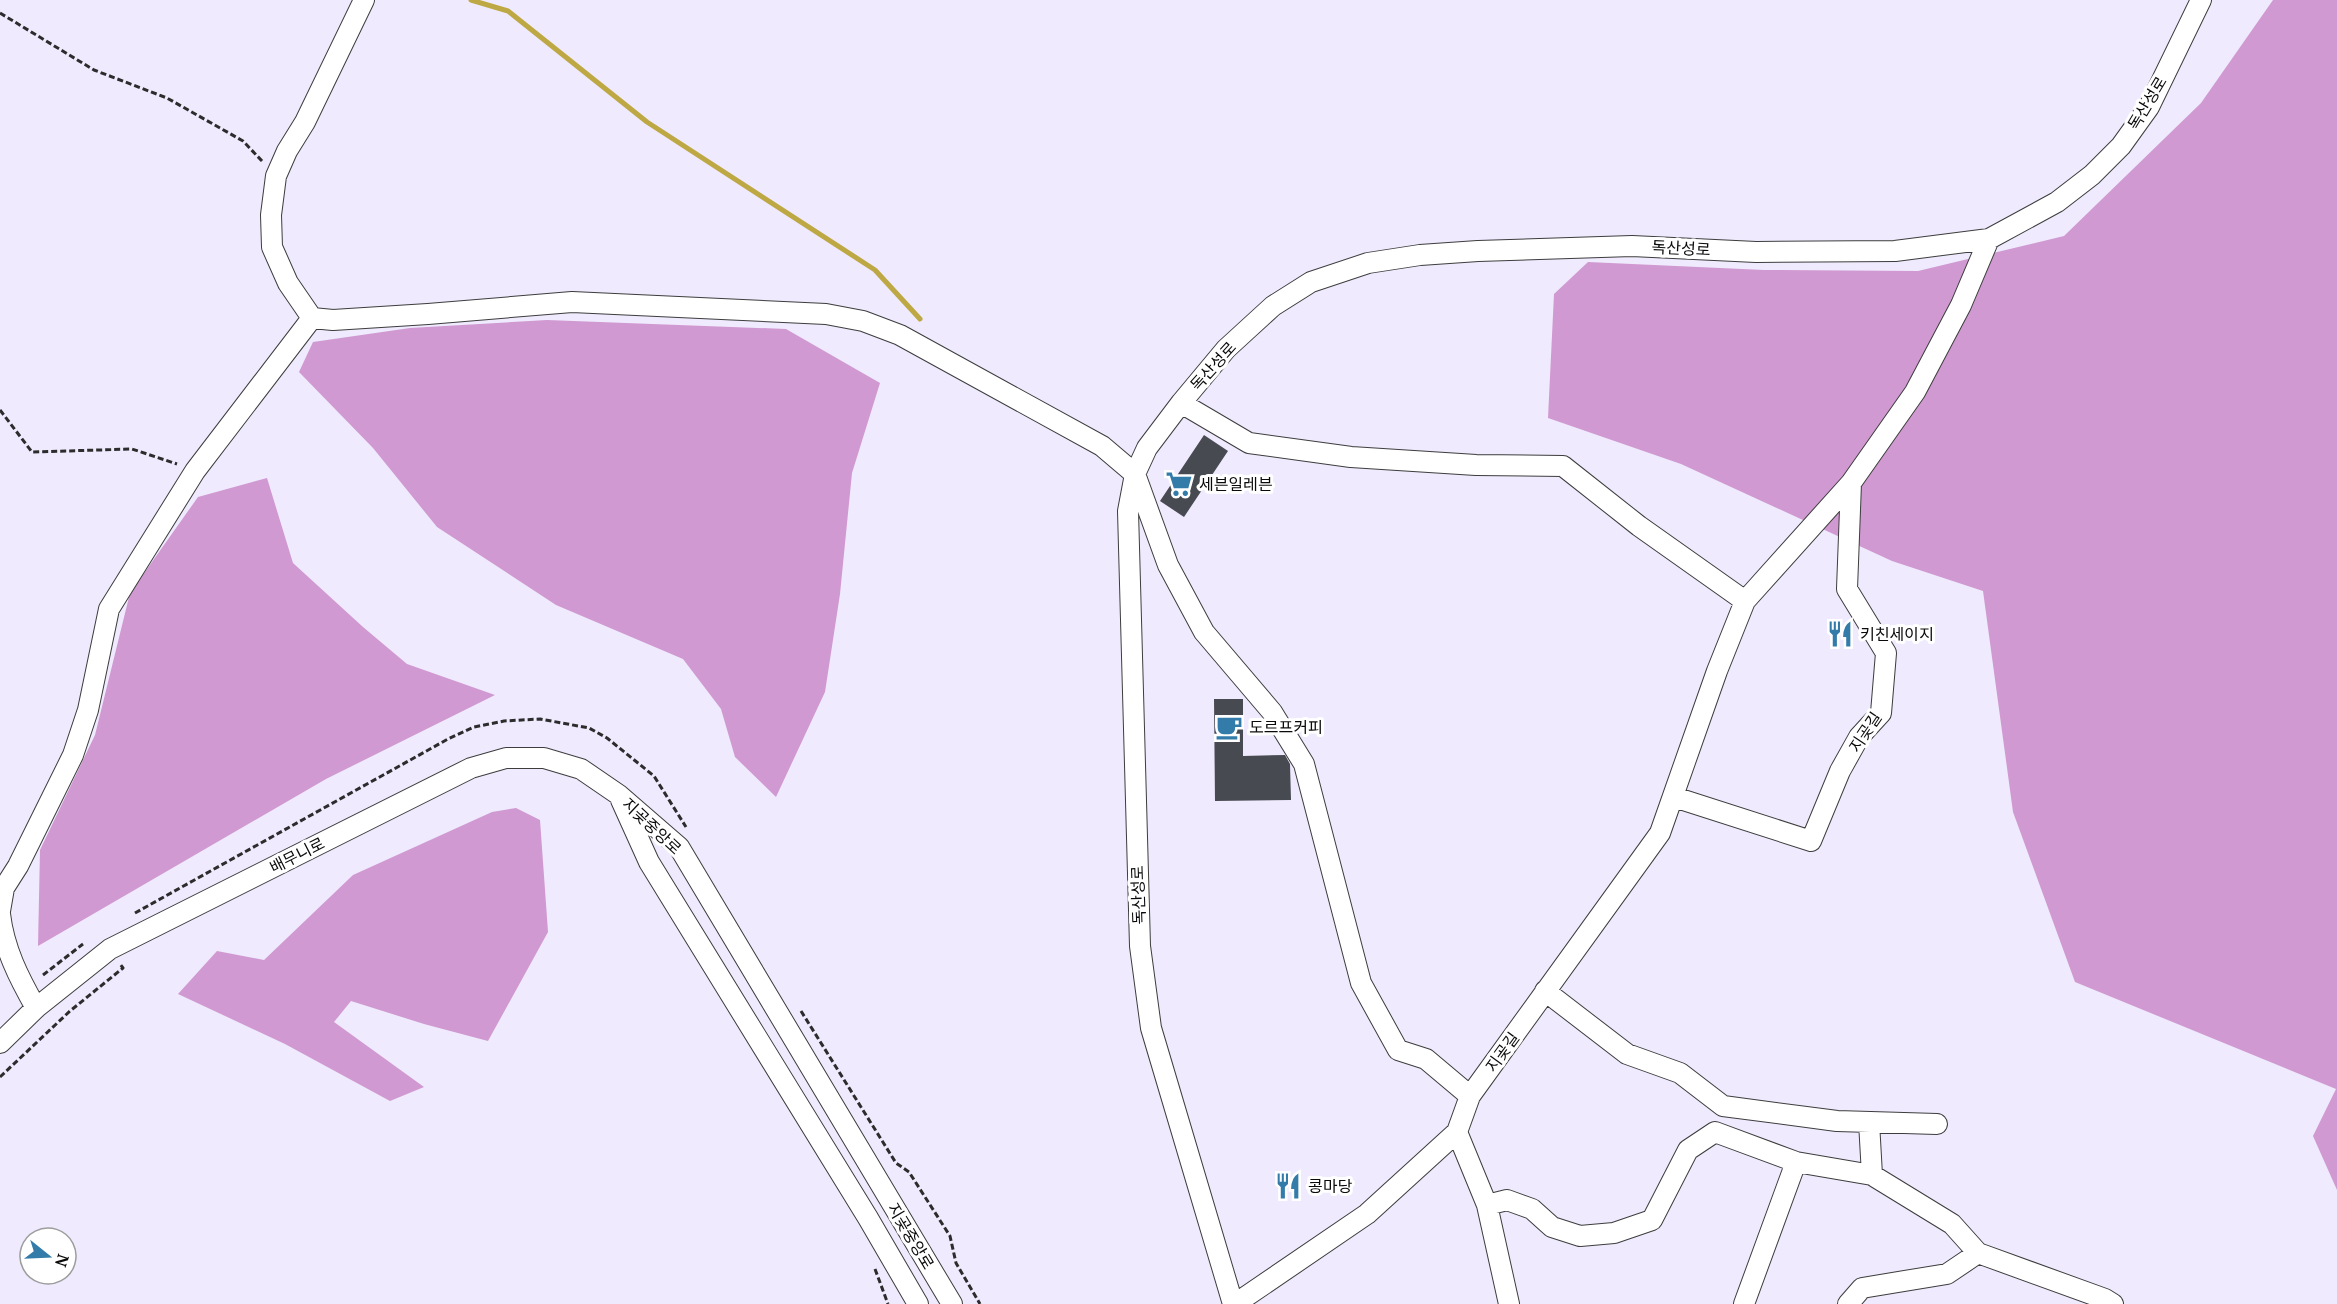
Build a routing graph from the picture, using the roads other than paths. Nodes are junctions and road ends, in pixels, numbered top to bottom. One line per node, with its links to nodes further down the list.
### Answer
1 (364, 0): 4 (street)
2 (2200, 0): 3 (street, 독산성로)
3 (1989, 239): 5 (street, 독산성로); 7 (street, 지곶길)
4 (312, 318): 6 (street); 11 (street)
5 (1181, 403): 6 (street, 독산성로); 8 (street)
6 (1135, 474): 15 (street); 25 (street, 독산성로)
7 (1851, 483): 8 (street, 지곶길); 10 (street, 지곶길)
8 (1745, 601): 10 (street, 지곶길)
9 (619, 795): 13 (street, 배무니로); 23 (street, 지곶중앙로); 24 (street, 지곶중앙로)
10 (1674, 797): 12 (street, 지곶길)
11 (0, 913): 13 (street)
12 (1545, 991): 15 (street, 지곶길); 16 (street)
13 (36, 1008): 14 (street, 배무니로)
14 (0, 1043)
15 (1470, 1096): 18 (street, 지곶길)
16 (1869, 1122): 17 (street); 20 (street)
17 (1937, 1124)
18 (1457, 1131): 21 (street); 25 (street, 지곶길)
19 (1796, 1162): 20 (street); 21 (street); 27 (street)
20 (1872, 1175): 22 (street)
21 (1487, 1205): 26 (street)
22 (1978, 1253): 28 (street); 29 (street)
23 (918, 1304)
24 (952, 1304)
25 (1234, 1304)
26 (1509, 1304)
27 (1744, 1304)
28 (1848, 1304)
29 (2113, 1304)

